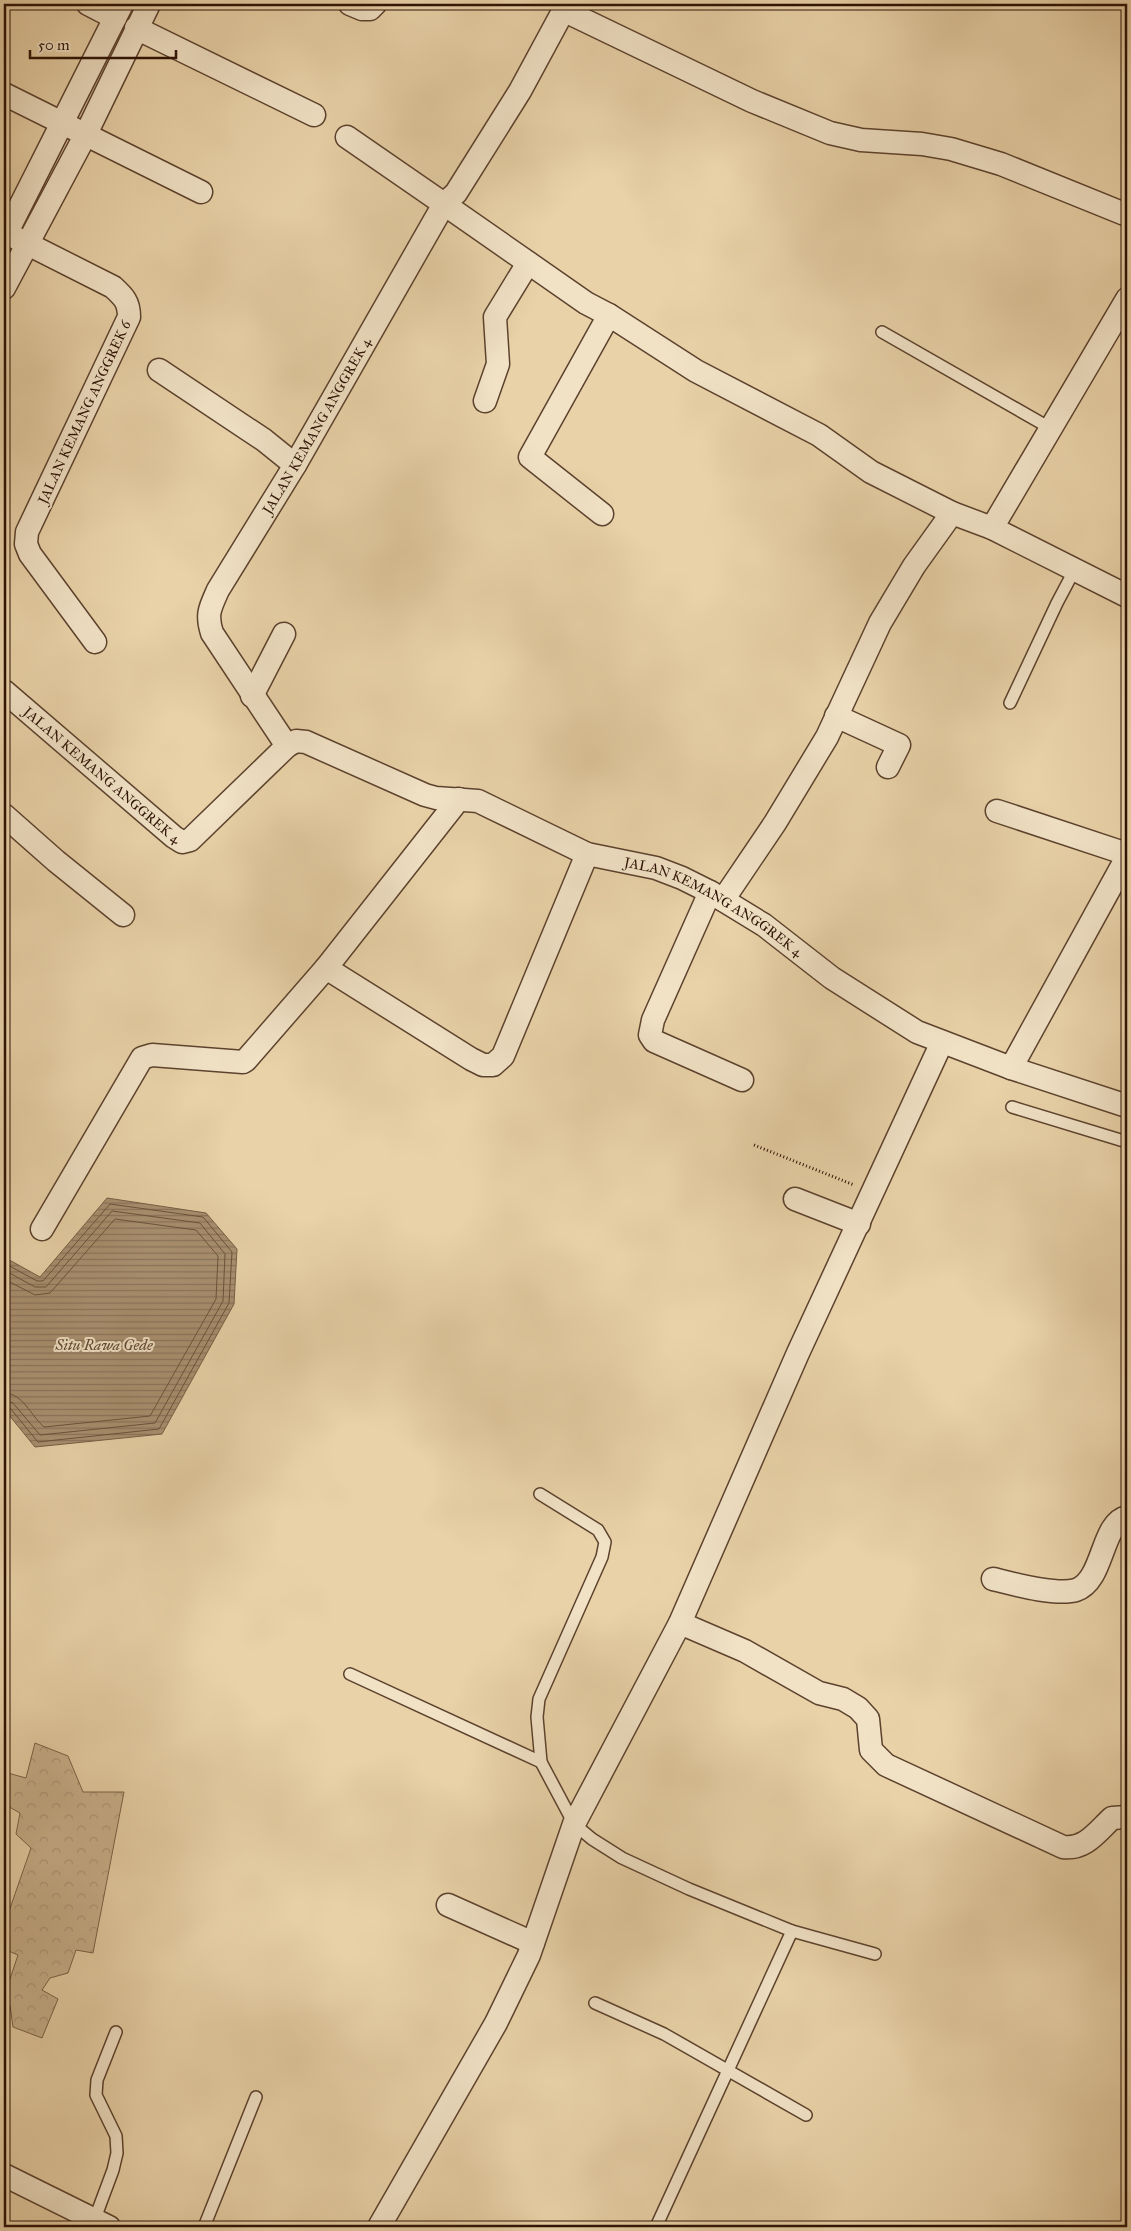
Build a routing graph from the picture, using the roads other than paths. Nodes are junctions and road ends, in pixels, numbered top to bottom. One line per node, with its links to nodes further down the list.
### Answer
1 (88, 4): 6 (street)
2 (149, 4): 7 (street)
3 (350, 4): 4 (street)
4 (375, 4)
5 (565, 7): 14 (street, JALAN KEMANG ANGGREK 4); 15 (street)
6 (118, 11): 10 (street)
7 (136, 28): 9 (street); 11 (street)
8 (4, 94): 10 (street)
9 (314, 115)
10 (61, 122): 11 (street); 16 (street)
11 (86, 134): 13 (street); 17 (street)
12 (347, 138): 14 (street)
13 (201, 192)
14 (444, 204): 18 (street); 26 (street, JALAN KEMANG ANGGREK 4)
15 (1127, 215)
16 (5, 234): 17 (street, JALAN KEMANG ANGGREK 6)
17 (26, 244): 19 (street); 33 (street, JALAN KEMANG ANGGREK 6)
18 (528, 263): 21 (street); 24 (street)
19 (4, 288)
20 (1127, 299): 25 (street)
21 (609, 315): 27 (street); 28 (street)
22 (882, 332): 25 (lane)
23 (159, 370): 26 (street)
24 (485, 402)
25 (1050, 428): 29 (street)
26 (295, 465): 35 (street, JALAN KEMANG ANGGREK 4)
27 (952, 513): 29 (street); 37 (street)
28 (602, 514)
29 (992, 528): 30 (street)
30 (1075, 570): 31 (street); 36 (lane)
31 (1127, 596)
32 (284, 634): 35 (street)
33 (95, 642)
34 (4, 691): 38 (street, JALAN KEMANG ANGGREK 4)
35 (252, 696): 38 (street, JALAN KEMANG ANGGREK 4)
36 (1010, 703)
37 (836, 716): 39 (street); 45 (street)
38 (287, 746): 40 (street, JALAN KEMANG ANGGREK 4)
39 (888, 766)
40 (459, 799): 43 (street, JALAN KEMANG ANGGREK 4); 47 (street)
41 (997, 811): 44 (street)
42 (4, 815): 46 (street)
43 (587, 854): 45 (street, JALAN KEMANG ANGGREK 4); 47 (street)
44 (1127, 856): 49 (street)
45 (717, 896): 48 (street, JALAN KEMANG ANGGREK 4); 50 (street)
46 (123, 915)
47 (326, 968): 56 (street)
48 (942, 1042): 49 (street, JALAN KEMANG ANGGREK 4); 55 (street)
49 (1011, 1068): 51 (street, JALAN KEMANG ANGGREK 4)
50 (742, 1080)
51 (1127, 1106)
52 (1012, 1107): 53 (lane)
53 (1127, 1142)
54 (795, 1199): 55 (street)
55 (859, 1224): 60 (street)
56 (42, 1229)
57 (540, 1494): 62 (lane)
58 (1127, 1517): 59 (street)
59 (993, 1579)
60 (680, 1623): 63 (street); 64 (street)
61 (350, 1674): 62 (lane)
62 (541, 1762): 64 (lane)
63 (1126, 1814)
64 (574, 1824): 66 (lane); 67 (street)
65 (448, 1905): 67 (street)
66 (792, 1931): 68 (lane); 71 (lane)
67 (533, 1943): 77 (street)
68 (875, 1954)
69 (595, 2003): 71 (lane)
70 (116, 2032): 75 (lane)
71 (728, 2070): 73 (lane); 78 (lane)
72 (256, 2097): 76 (lane)
73 (806, 2115)
74 (4, 2175): 75 (street)
75 (98, 2224)
76 (204, 2227)
77 (379, 2227)
78 (656, 2227)

